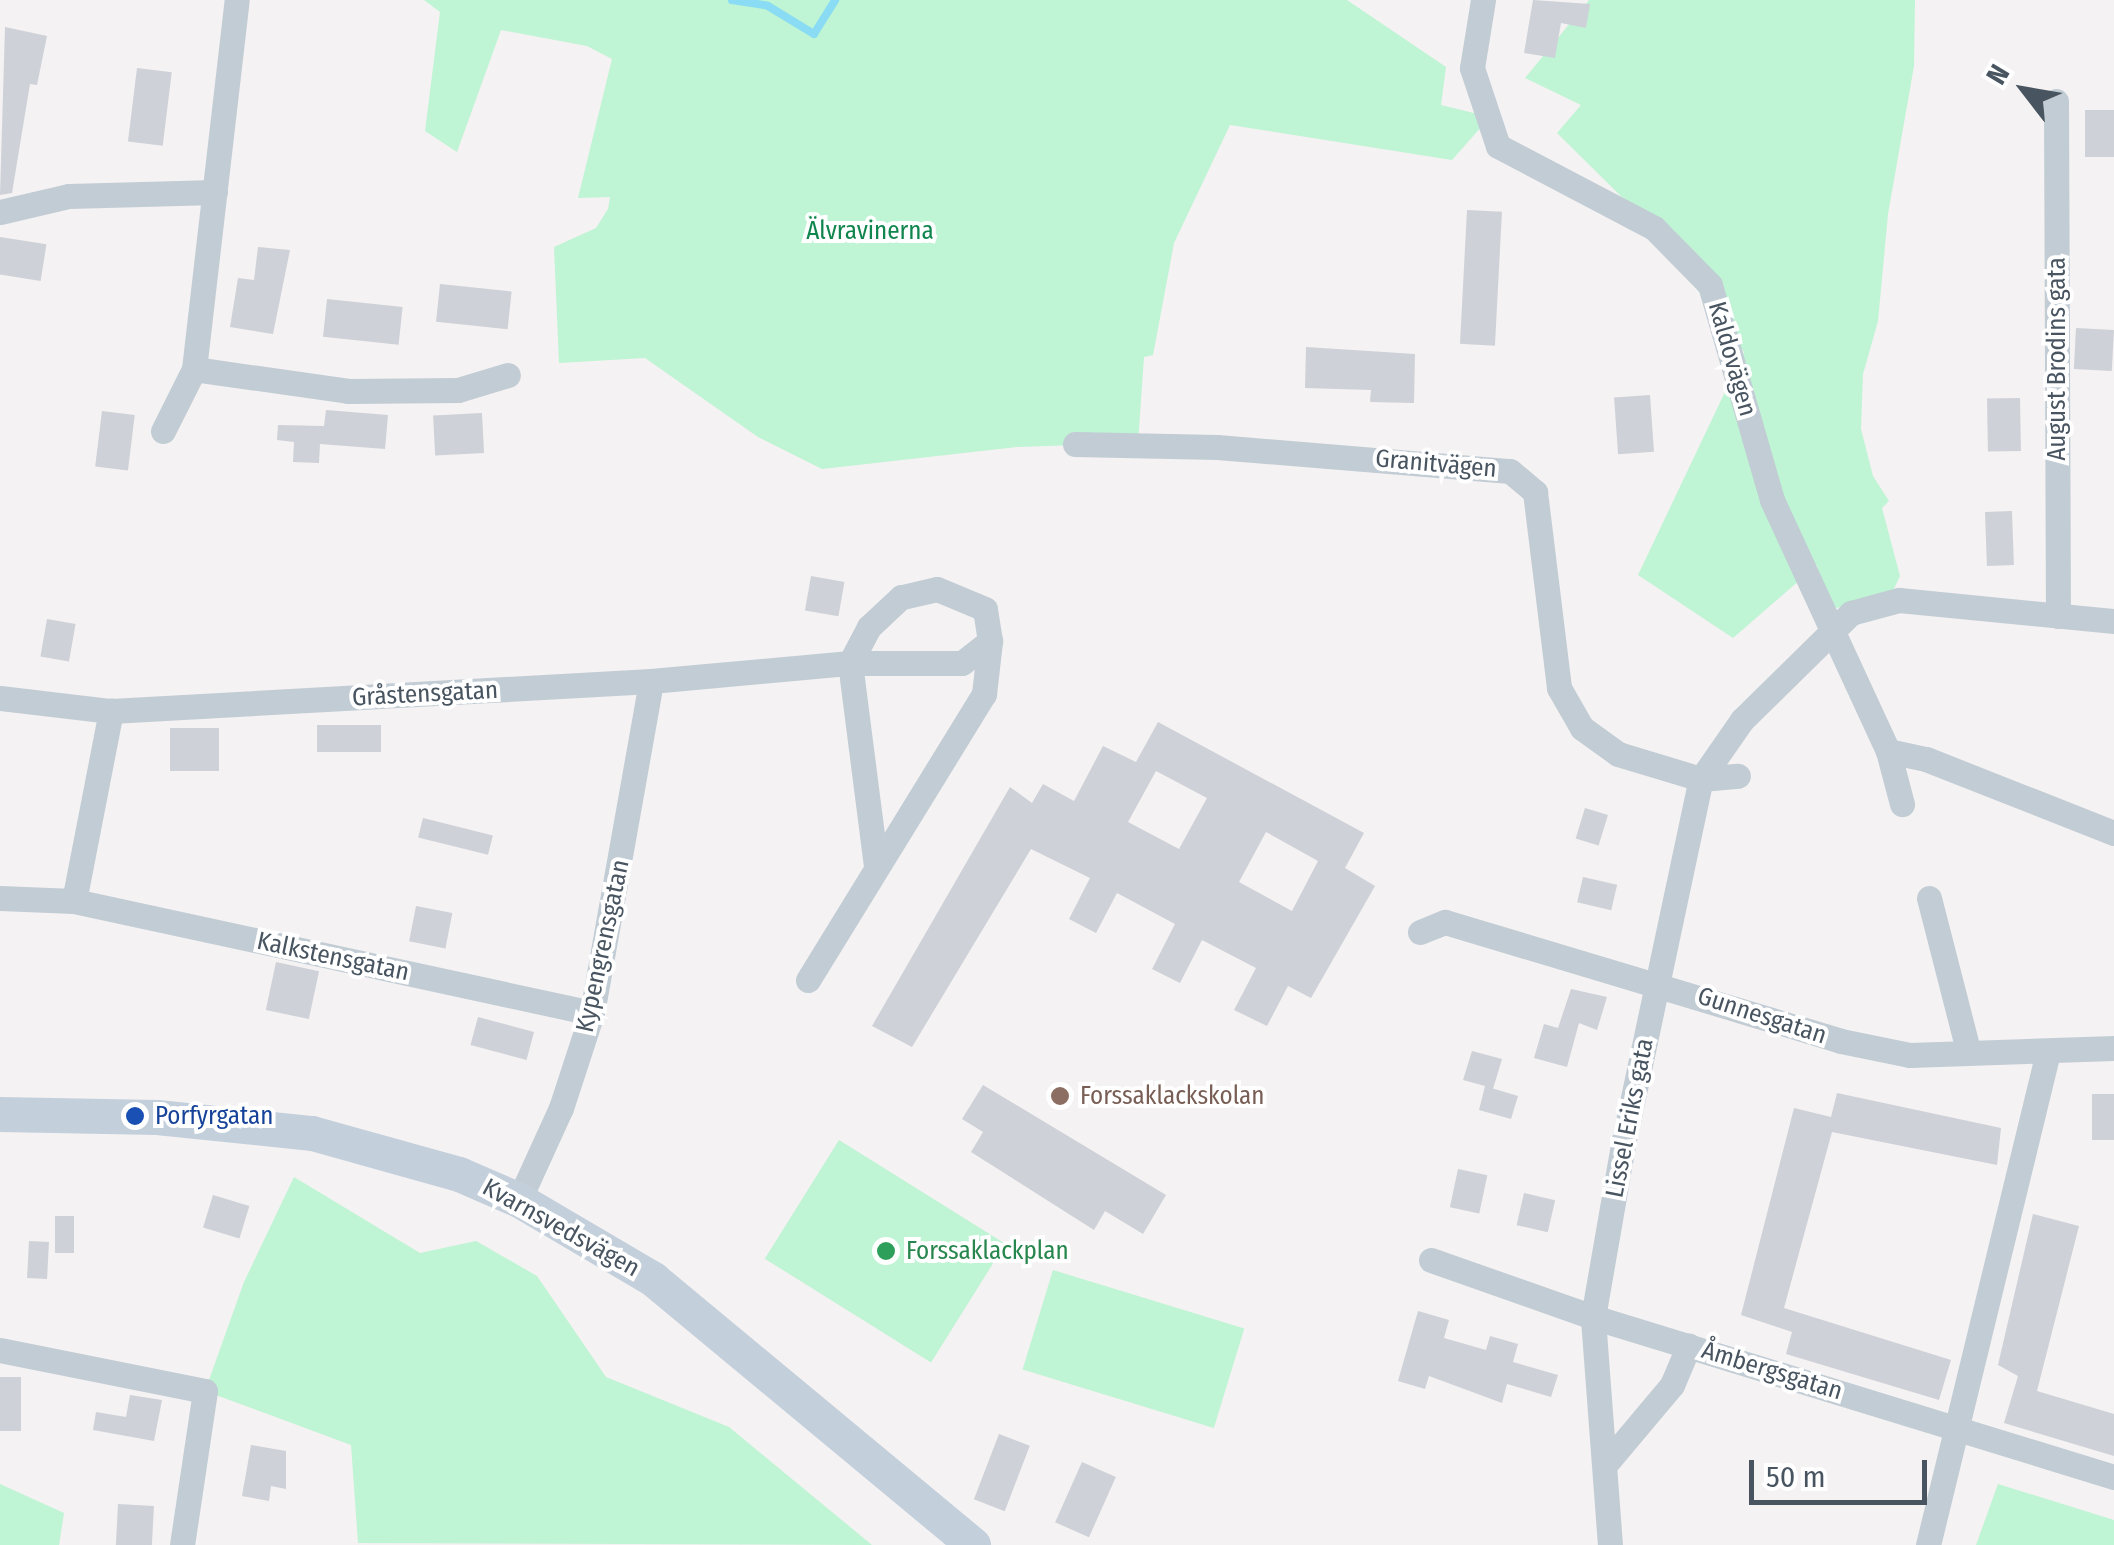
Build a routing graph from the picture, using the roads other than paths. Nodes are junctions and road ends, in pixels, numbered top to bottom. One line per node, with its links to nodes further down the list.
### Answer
1 (237, 0): 4 (street)
2 (1484, 0): 12 (street, Kaldovägen)
3 (2056, 101): 10 (street, August Brodins gata)
4 (215, 192): 5 (street); 6 (street)
5 (0, 212)
6 (194, 369): 7 (street); 8 (street)
7 (508, 376)
8 (163, 431)
9 (1075, 444): 20 (street, Granitvägen)
10 (2058, 616): 11 (street); 12 (street)
11 (2114, 621)
12 (1834, 631): 18 (street, Kaldovägen); 20 (street)
13 (990, 642): 14 (street, Gråstensgatan); 14 (street); 23 (street)
14 (850, 664): 15 (street, Gråstensgatan); 23 (street)
15 (652, 681): 17 (street, Gråstensgatan); 30 (street, Kypengrensgatan)
16 (0, 698): 17 (street, Gråstensgatan)
17 (111, 711): 26 (street)
18 (1888, 752): 21 (street, Kaldovägen); 22 (street)
19 (1738, 776): 20 (street, Granitvägen)
20 (1701, 779): 29 (street, Lissel Eriks gata)
21 (1902, 804)
22 (2114, 833)
23 (876, 865): 28 (street)
24 (0, 898): 26 (street, Kalkstensgatan)
25 (1929, 898): 32 (street)
26 (74, 901): 30 (street, Kalkstensgatan)
27 (1420, 932): 29 (street, Gunnesgatan)
28 (808, 980)
29 (1659, 982): 32 (street, Gunnesgatan); 37 (street, Lissel Eriks gata)
30 (592, 1013): 35 (street, Kypengrensgatan)
31 (2114, 1048): 33 (street, Gunnesgatan)
32 (1968, 1050): 33 (street, Gunnesgatan)
33 (2048, 1052): 40 (street)
34 (0, 1114): 35 (street, Kvarnsvedsvägen)
35 (519, 1200): 44 (street, Kvarnsvedsvägen)
36 (1432, 1260): 37 (street, Åmbergsgatan)
37 (1594, 1317): 38 (street, Åmbergsgatan); 41 (street, Lissel Eriks gata)
38 (1689, 1345): 40 (street, Åmbergsgatan); 41 (street)
39 (0, 1350): 43 (street)
40 (1957, 1429): 42 (street, Åmbergsgatan); 46 (street)
41 (1609, 1460): 45 (street, Lissel Eriks gata)
42 (2114, 1477)
43 (182, 1545)
44 (973, 1545)
45 (1610, 1545)
46 (1928, 1545)

